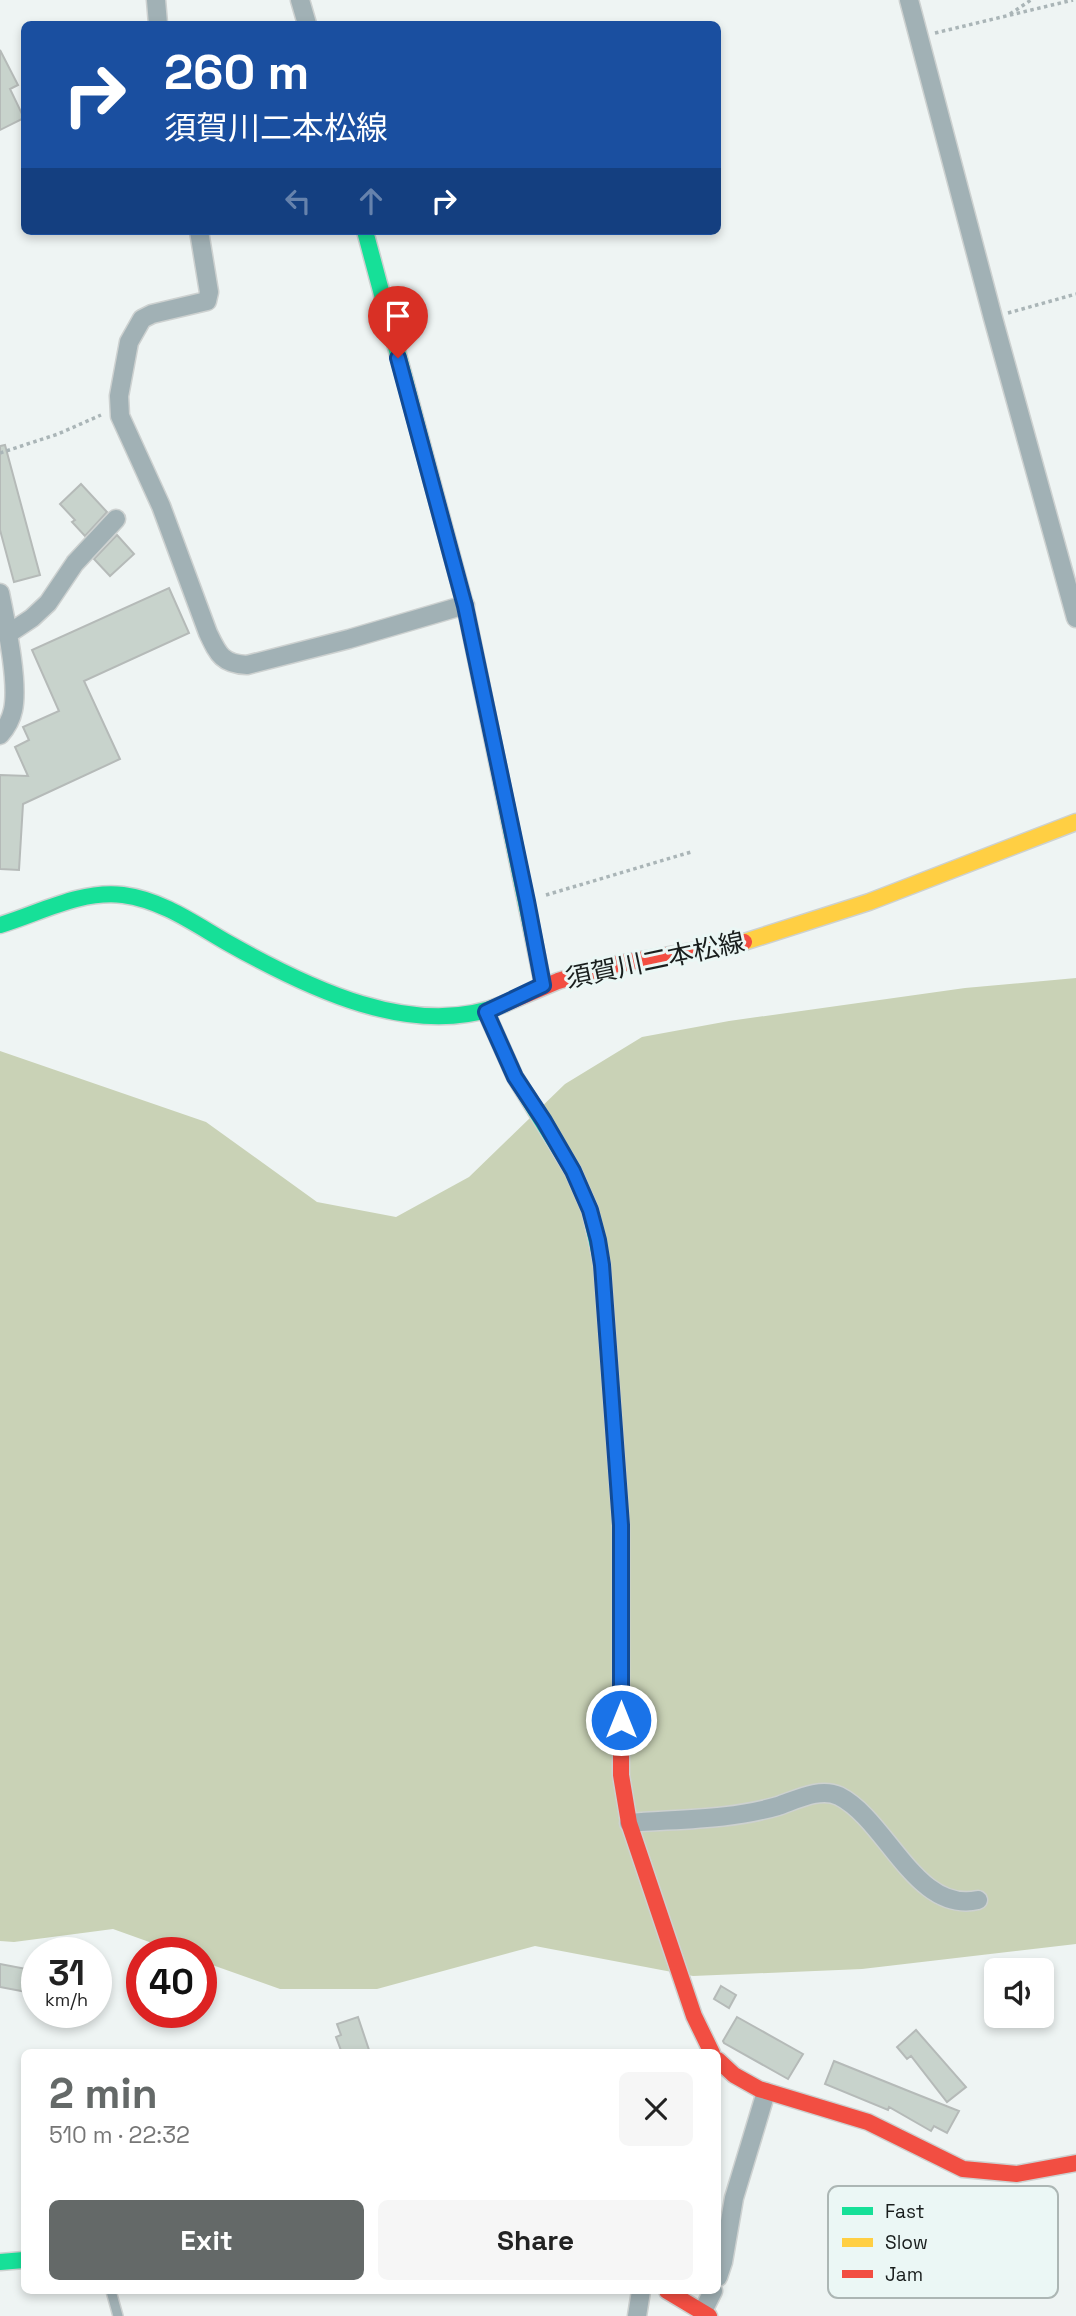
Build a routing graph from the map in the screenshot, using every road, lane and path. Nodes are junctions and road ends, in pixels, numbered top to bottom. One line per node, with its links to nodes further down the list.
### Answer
1 (156, 0): 7 (street)
2 (300, 0): 8 (street)
3 (909, 0): 9 (street)
4 (1031, 0): 6 (path)
5 (1073, 0): 6 (path)
6 (1006, 16): 9 (path)
7 (158, 21)
8 (306, 21)
9 (919, 37): 13 (street)
10 (200, 235): 14 (street)
11 (366, 235): 18 (street)
12 (1076, 294): 13 (path)
13 (993, 318): 19 (street)
14 (120, 408): 15 (path); 18 (street)
15 (0, 453)
16 (116, 519): 20 (street)
17 (0, 593): 20 (street)
18 (465, 606): 24 (street)
19 (1076, 618)
20 (8, 634): 21 (street)
21 (0, 735)
22 (1076, 822): 26 (street, 須賀川二本松線)
23 (691, 852): 24 (path)
24 (527, 901): 26 (street)
25 (0, 925): 27 (street, 須賀川二本松線)
26 (543, 985): 27 (street, 須賀川二本松線)
27 (486, 1012): 28 (street)
28 (629, 1823): 29 (street); 30 (street)
29 (978, 1900)
30 (710, 2049)
31 (721, 2063): 32 (street)
32 (766, 2092): 33 (street); 36 (street)
33 (1076, 2163)
34 (21, 2260): 35 (street)
35 (0, 2262)
36 (721, 2268)
37 (112, 2294): 42 (lane)
38 (641, 2294): 43 (street)
39 (672, 2294): 41 (street)
40 (712, 2294): 41 (street)
41 (706, 2313)
42 (118, 2316)
43 (637, 2316)

